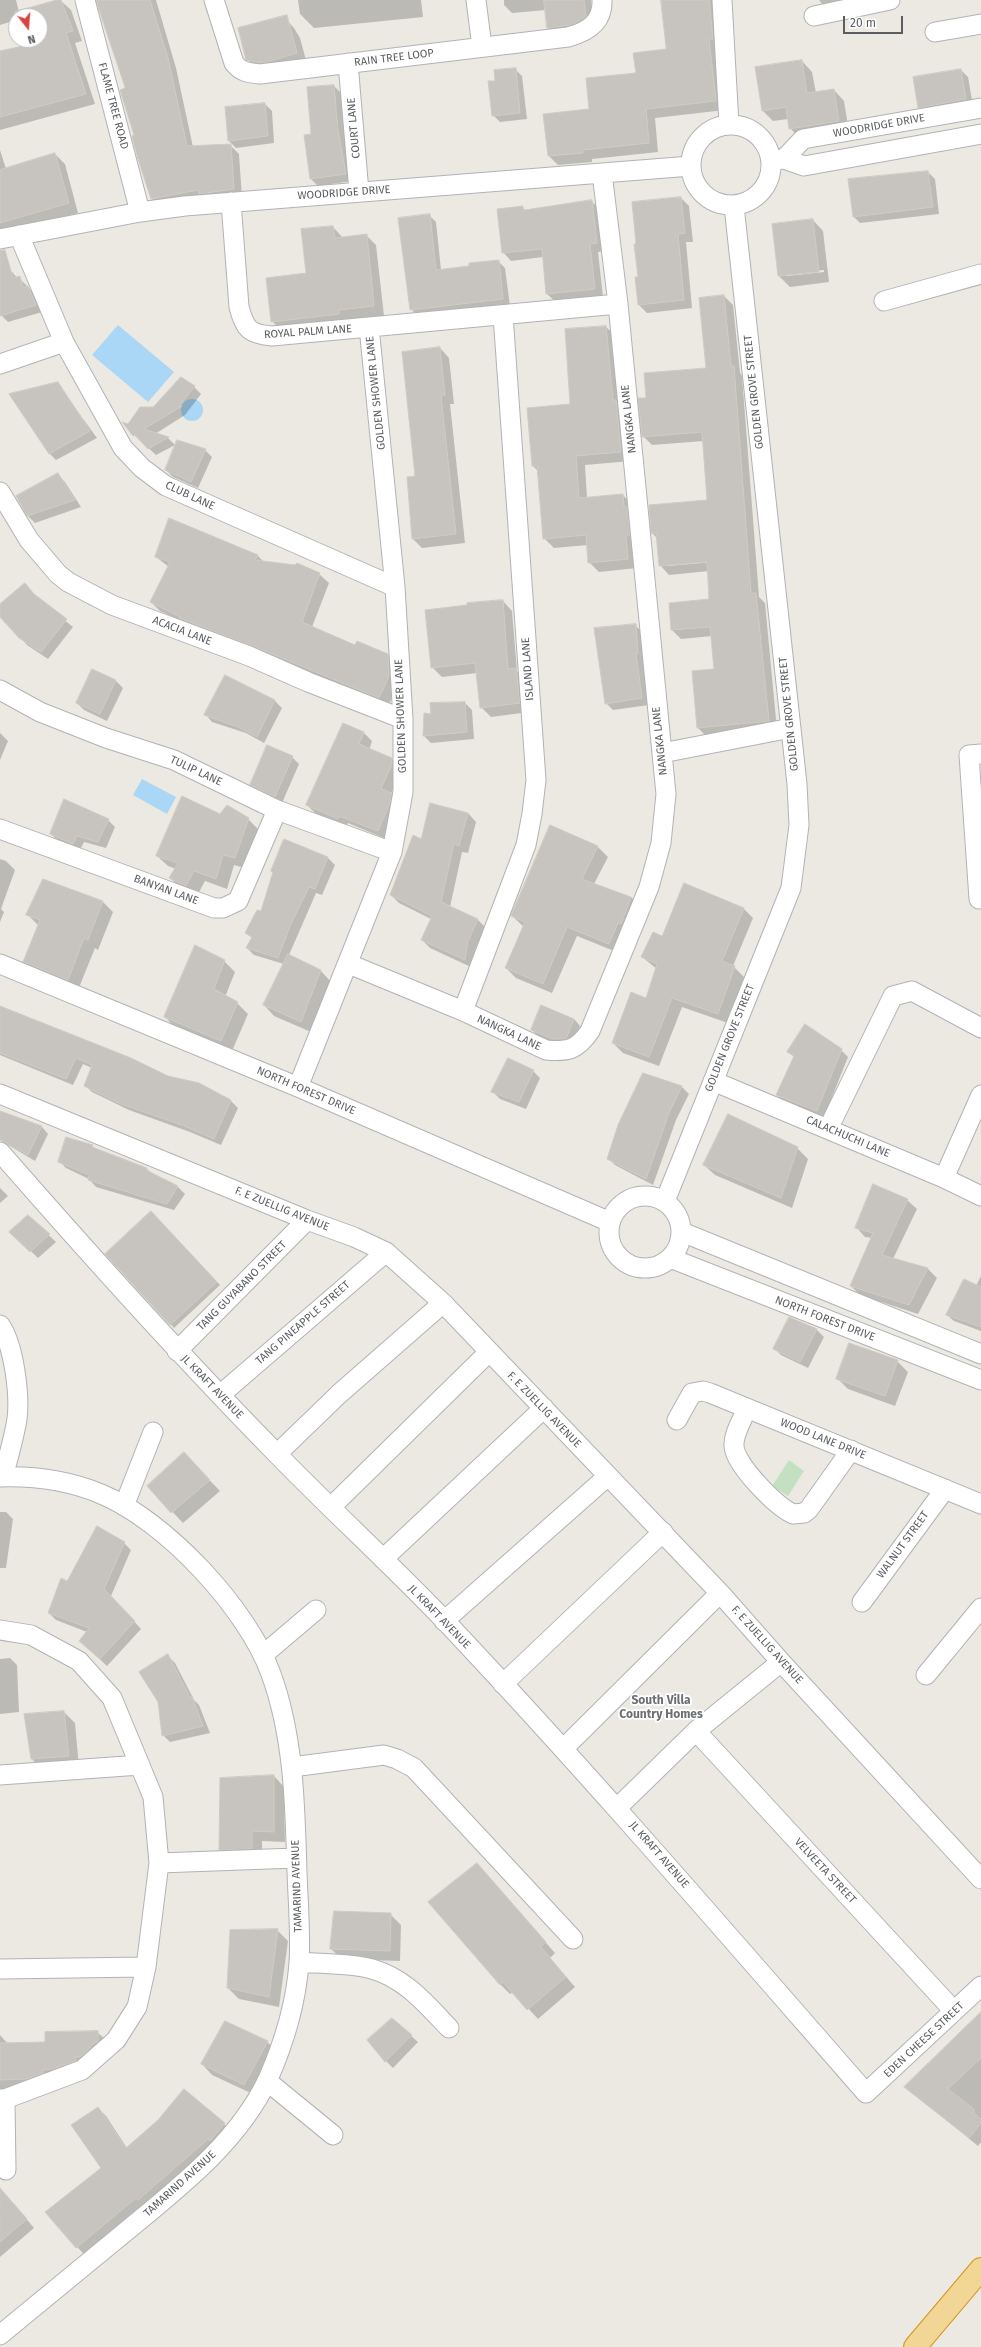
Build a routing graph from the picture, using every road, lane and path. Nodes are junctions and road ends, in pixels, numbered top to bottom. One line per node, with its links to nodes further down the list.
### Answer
1 (85, 0): 21 (street, FLAME TREE ROAD)
2 (214, 0): 11 (street, RAIN TREE LOOP)
3 (476, 0): 10 (street)
4 (602, 0): 10 (street, RAIN TREE LOOP)
5 (722, 0): 13 (street)
6 (890, 0): 7 (street)
7 (814, 16)
8 (981, 24): 9 (street)
9 (935, 32)
10 (482, 47): 11 (street, RAIN TREE LOOP)
11 (348, 63): 18 (street, COURT LANE)
12 (981, 108): 15 (street, WOODRIDGE DRIVE)
13 (729, 125): 15 (street); 16 (street)
14 (981, 134): 15 (street)
15 (778, 160): 20 (street)
16 (691, 166): 17 (street, WOODRIDGE DRIVE); 20 (street)
17 (602, 173): 18 (street, WOODRIDGE DRIVE); 26 (street, NANGKA LANE)
18 (359, 192): 19 (street, WOODRIDGE DRIVE)
19 (231, 202): 21 (street, WOODRIDGE DRIVE); 28 (street, ROYAL PALM LANE)
20 (734, 206): 35 (street, GOLDEN GROVE STREET)
21 (140, 212): 22 (street, WOODRIDGE DRIVE)
22 (19, 235): 23 (street, WOODRIDGE DRIVE); 29 (street, CLUB LANE)
23 (0, 239)
24 (981, 274): 25 (street)
25 (884, 301)
26 (618, 304): 27 (street, ROYAL PALM LANE); 36 (street, NANGKA LANE)
27 (503, 315): 28 (street, ROYAL PALM LANE); 45 (street, ISLAND LANE)
28 (369, 327): 32 (street, GOLDEN SHOWER LANE)
29 (64, 342): 30 (street); 32 (street, CLUB LANE)
30 (0, 364)
31 (0, 492): 34 (street, ACACIA LANE)
32 (395, 587): 34 (street, GOLDEN SHOWER LANE)
33 (0, 690): 38 (street, TULIP LANE)
34 (403, 719): 41 (street, GOLDEN SHOWER LANE)
35 (791, 728): 36 (street); 47 (street, GOLDEN GROVE STREET)
36 (662, 753): 45 (street, NANGKA LANE)
37 (981, 754): 39 (street)
38 (277, 810): 40 (street, BANYAN LANE); 41 (street, TULIP LANE)
39 (977, 821): 42 (street)
40 (0, 829)
41 (392, 852): 44 (street, GOLDEN SHOWER LANE)
42 (979, 899)
43 (0, 964): 48 (street, NORTH FOREST DRIVE)
44 (348, 964): 45 (street, NANGKA LANE); 48 (street, GOLDEN SHOWER LANE)
45 (463, 1012)
46 (981, 1028): 51 (street)
47 (713, 1081): 51 (street, CALACHUCHI LANE); 55 (street, GOLDEN GROVE STREET)
48 (298, 1087): 57 (street, NORTH FOREST DRIVE)
49 (0, 1094): 56 (street, F. E ZUELLIG AVENUE)
50 (981, 1095): 53 (street)
51 (828, 1129): 53 (street, CALACHUCHI LANE)
52 (0, 1152): 63 (street, JL KRAFT AVENUE)
53 (944, 1178): 54 (street, CALACHUCHI LANE)
54 (981, 1196)
55 (665, 1201): 57 (street); 58 (street)
56 (307, 1220): 59 (street, F. E ZUELLIG AVENUE); 63 (street, TANG GUYABANO STREET)
57 (610, 1222): 60 (street)
58 (682, 1232): 60 (street); 65 (street)
59 (386, 1252): 61 (street, F. E ZUELLIG AVENUE); 67 (street, TANG PINEAPPLE STREET)
60 (670, 1258): 66 (street, NORTH FOREST DRIVE)
61 (444, 1303): 64 (street, F. E ZUELLIG AVENUE); 73 (street)
62 (0, 1325): 75 (street)
63 (177, 1351): 67 (street, JL KRAFT AVENUE)
64 (489, 1352): 68 (street, F. E ZUELLIG AVENUE); 79 (street)
65 (981, 1354)
66 (981, 1380)
67 (220, 1395): 73 (street, JL KRAFT AVENUE)
68 (544, 1408): 74 (street, F. E ZUELLIG AVENUE); 81 (street)
69 (747, 1408): 70 (street, WOOD LANE DRIVE); 72 (street, WOOD LANE DRIVE); 72 (street)
70 (677, 1420)
71 (153, 1432): 78 (street)
72 (851, 1450): 76 (street, WOOD LANE DRIVE)
73 (277, 1454): 79 (street, JL KRAFT AVENUE)
74 (608, 1476): 80 (street, F. E ZUELLIG AVENUE); 86 (street)
75 (2, 1477): 78 (street, TAMARIND AVENUE)
76 (945, 1489): 77 (street, WOOD LANE DRIVE); 83 (street, WALNUT STREET)
77 (981, 1504)
78 (124, 1506): 88 (street, TAMARIND AVENUE)
79 (331, 1507): 81 (street, JL KRAFT AVENUE)
80 (663, 1532): 82 (street, F. E ZUELLIG AVENUE); 91 (street)
81 (383, 1559): 86 (street, JL KRAFT AVENUE)
82 (720, 1593): 89 (street, F. E ZUELLIG AVENUE); 93 (street)
83 (862, 1602)
84 (981, 1608): 90 (street)
85 (316, 1610): 88 (street)
86 (444, 1621): 91 (street, JL KRAFT AVENUE)
87 (0, 1630): 94 (street)
88 (263, 1655): 95 (street, TAMARIND AVENUE)
89 (781, 1662): 92 (street); 100 (street, F. E ZUELLIG AVENUE)
90 (926, 1675)
91 (503, 1684): 93 (street, JL KRAFT AVENUE)
92 (696, 1731): 97 (street); 106 (street, VELVEETA STREET)
93 (564, 1748): 97 (street, JL KRAFT AVENUE)
94 (140, 1765): 96 (street); 99 (street)
95 (292, 1766): 98 (street, TAMARIND AVENUE); 101 (street)
96 (0, 1775)
97 (617, 1808): 109 (street, JL KRAFT AVENUE)
98 (296, 1858): 99 (street); 102 (street, TAMARIND AVENUE)
99 (159, 1863): 103 (street)
100 (981, 1878)
101 (573, 1938)
102 (299, 1962): 107 (street); 108 (street, TAMARIND AVENUE)
103 (146, 1967): 104 (street); 110 (street)
104 (0, 1969)
105 (981, 1986): 106 (street, EDEN CHEESE STREET)
106 (954, 2011): 109 (street, EDEN CHEESE STREET)
107 (449, 2028)
108 (267, 2082): 111 (street); 114 (street, TAMARIND AVENUE)
109 (866, 2093)
110 (3, 2099): 112 (street)
111 (333, 2135)
112 (6, 2170)
113 (981, 2269): 115 (highway)
114 (0, 2335)
115 (915, 2347)

